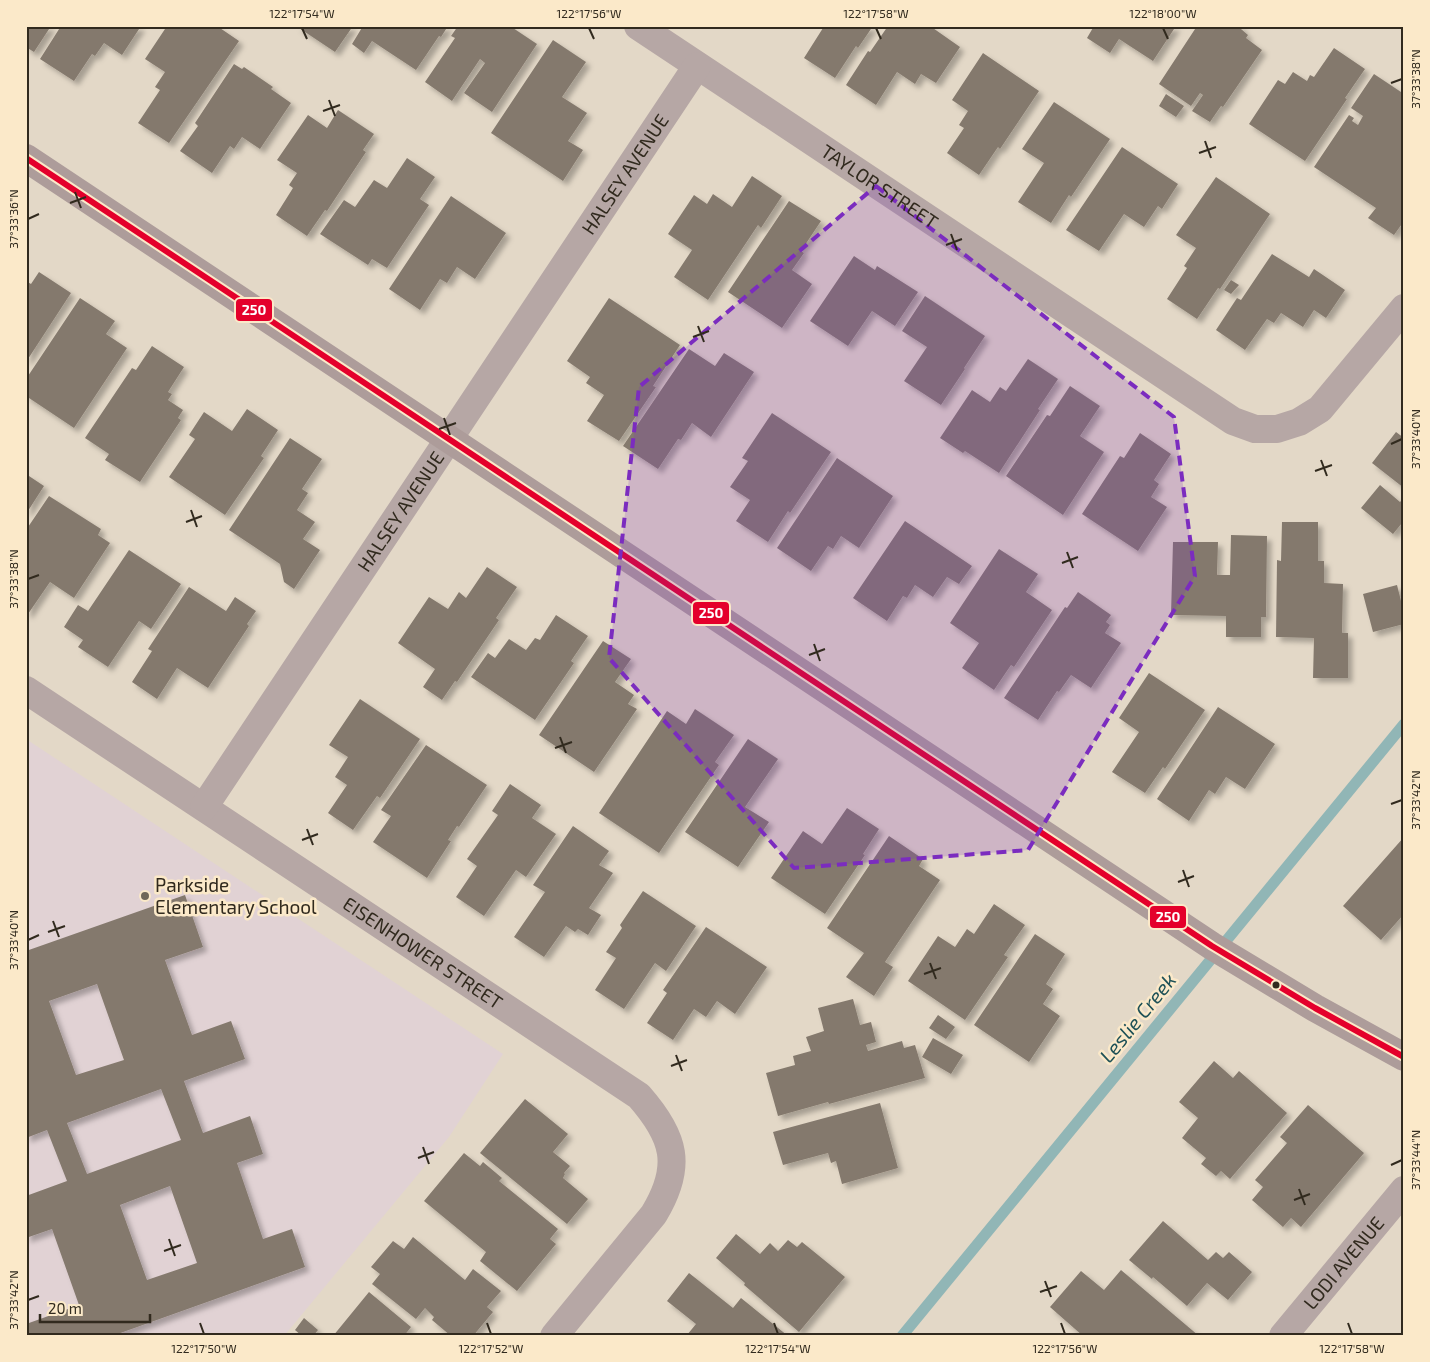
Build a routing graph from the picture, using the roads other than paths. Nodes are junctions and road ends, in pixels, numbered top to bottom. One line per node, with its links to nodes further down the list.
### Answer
1 (638, 26): 2 (street, TAYLOR STREET)
2 (697, 66): 4 (street, TAYLOR STREET); 5 (street, HALSEY AVENUE)
3 (26, 158): 5 (main road)
4 (1404, 308)
5 (449, 439): 7 (street, HALSEY AVENUE); 8 (main road)
6 (26, 690): 7 (street, EISENHOWER STREET)
7 (204, 807): 10 (street, EISENHOWER STREET)
8 (1404, 1057)
9 (1404, 1190): 11 (street, LODI AVENUE)
10 (554, 1336)
11 (1283, 1336)

